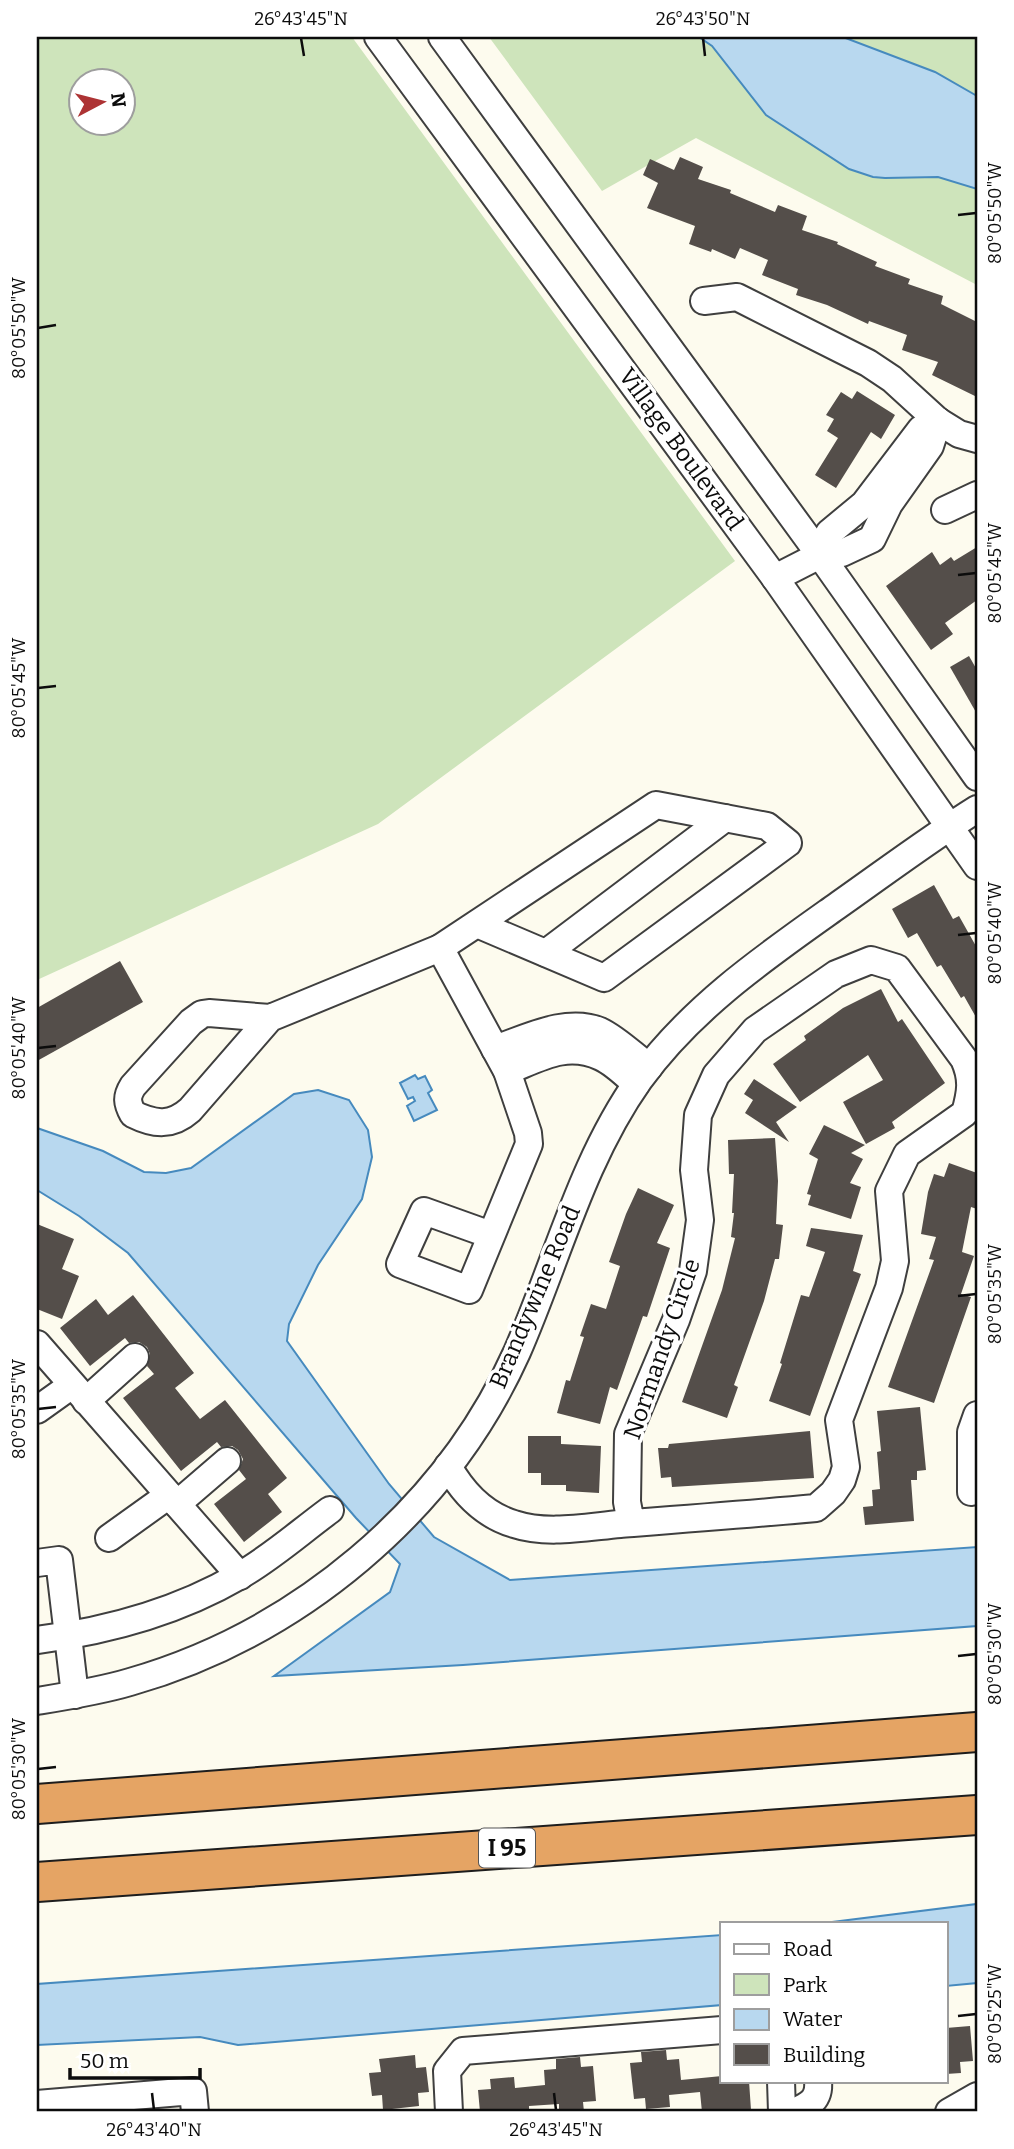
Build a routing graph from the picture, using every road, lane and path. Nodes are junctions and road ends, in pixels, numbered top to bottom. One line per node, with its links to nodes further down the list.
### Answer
1 (378, 37): 9 (street, Village Boulevard)
2 (442, 37): 8 (street, Village Boulevard)
3 (704, 301): 4 (street)
4 (938, 421): 5 (street); 8 (street)
5 (977, 439)
6 (977, 495): 7 (street)
7 (945, 510)
8 (820, 555): 9 (street); 10 (street, Village Boulevard)
9 (775, 578): 13 (street, Village Boulevard)
10 (977, 777)
11 (977, 809): 13 (street, Brandywine Road)
12 (725, 818): 15 (street); 17 (street); 17 (street)
13 (950, 826): 14 (street, Village Boulevard); 20 (street, Brandywine Road)
14 (977, 866)
15 (477, 923): 16 (street); 17 (street)
16 (440, 948): 18 (street); 19 (street)
17 (546, 953)
18 (270, 1018): 18 (street)
19 (501, 1060): 20 (street); 21 (street)
20 (643, 1075): 28 (street, Brandywine Road)
21 (491, 1236)
22 (37, 1344): 24 (street)
23 (135, 1357): 24 (street)
24 (79, 1393): 25 (street); 30 (street)
25 (37, 1410)
26 (977, 1415): 29 (street)
27 (227, 1461): 30 (street)
28 (448, 1466): 32 (street, Normandy Circle); 38 (street, Brandywine Road)
29 (977, 1492)
30 (173, 1499): 33 (street); 35 (street)
31 (330, 1510): 35 (street)
32 (631, 1523): 32 (street, Normandy Circle)
33 (109, 1538)
34 (37, 1563): 36 (street)
35 (240, 1576): 36 (street)
36 (68, 1636): 37 (street); 38 (street)
37 (37, 1640)
38 (75, 1695): 39 (street, Brandywine Road)
39 (37, 1701)
40 (977, 1732): 41 (highway)
41 (37, 1804)
42 (977, 1815): 43 (highway, I 95)
43 (37, 1882)
44 (720, 2030): 50 (street)
45 (781, 2082): 51 (street)
46 (818, 2082): 52 (street)
47 (977, 2096): 53 (street)
48 (37, 2104): 49 (street)
49 (195, 2112)
50 (449, 2112)
51 (782, 2112)
52 (793, 2112)
53 (948, 2112)

